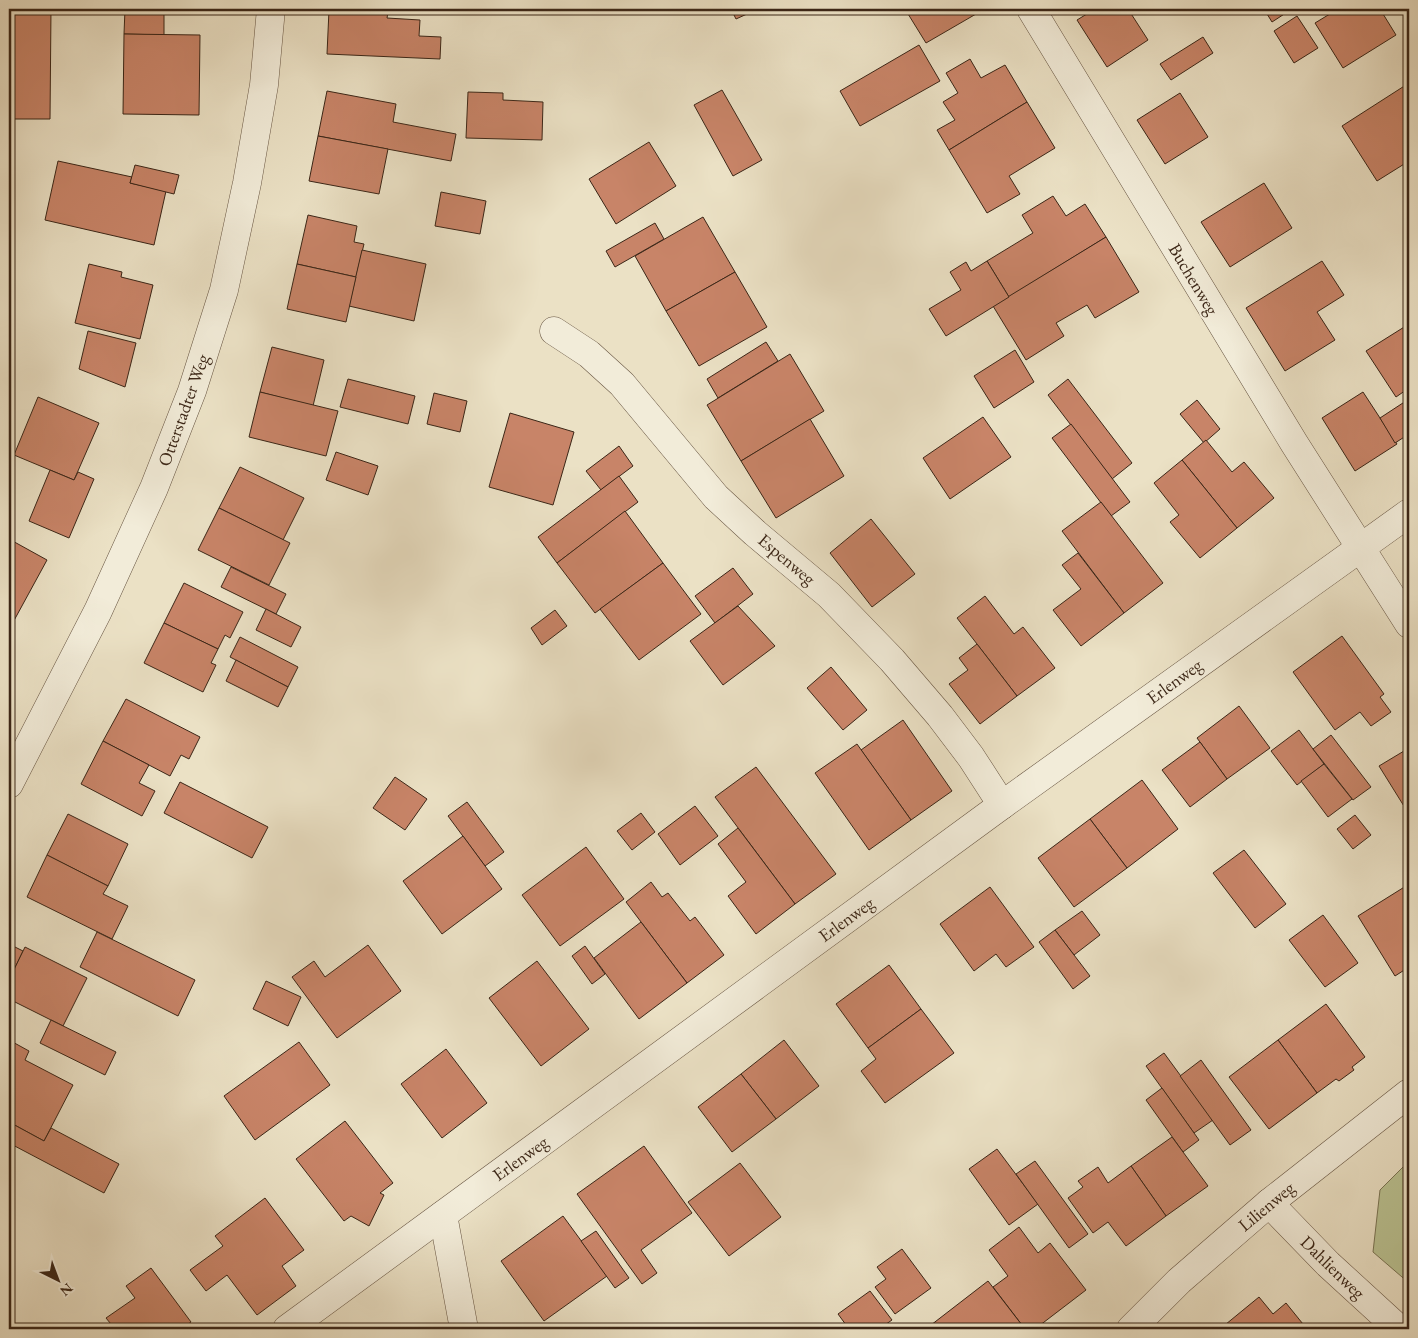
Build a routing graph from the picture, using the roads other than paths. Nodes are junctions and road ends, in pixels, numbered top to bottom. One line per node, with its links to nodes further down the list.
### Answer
1 (271, 9): 7 (street, Otterstadter Weg)
2 (1031, 9): 5 (street, Buchenweg)
3 (554, 331): 8 (street, Espenweg)
4 (1409, 514): 5 (street, Erlenweg)
5 (1360, 547): 6 (street, Buchenweg); 8 (street, Erlenweg)
6 (1409, 624)
7 (9, 784)
8 (1002, 805): 11 (street, Erlenweg)
9 (1409, 1093): 10 (street, Lilienweg)
10 (1268, 1203): 14 (street, Lilienweg); 15 (street, Dahlienweg)
11 (443, 1215): 12 (street, Erlenweg); 13 (street)
12 (287, 1329)
13 (464, 1329)
14 (1131, 1329)
15 (1399, 1329)

